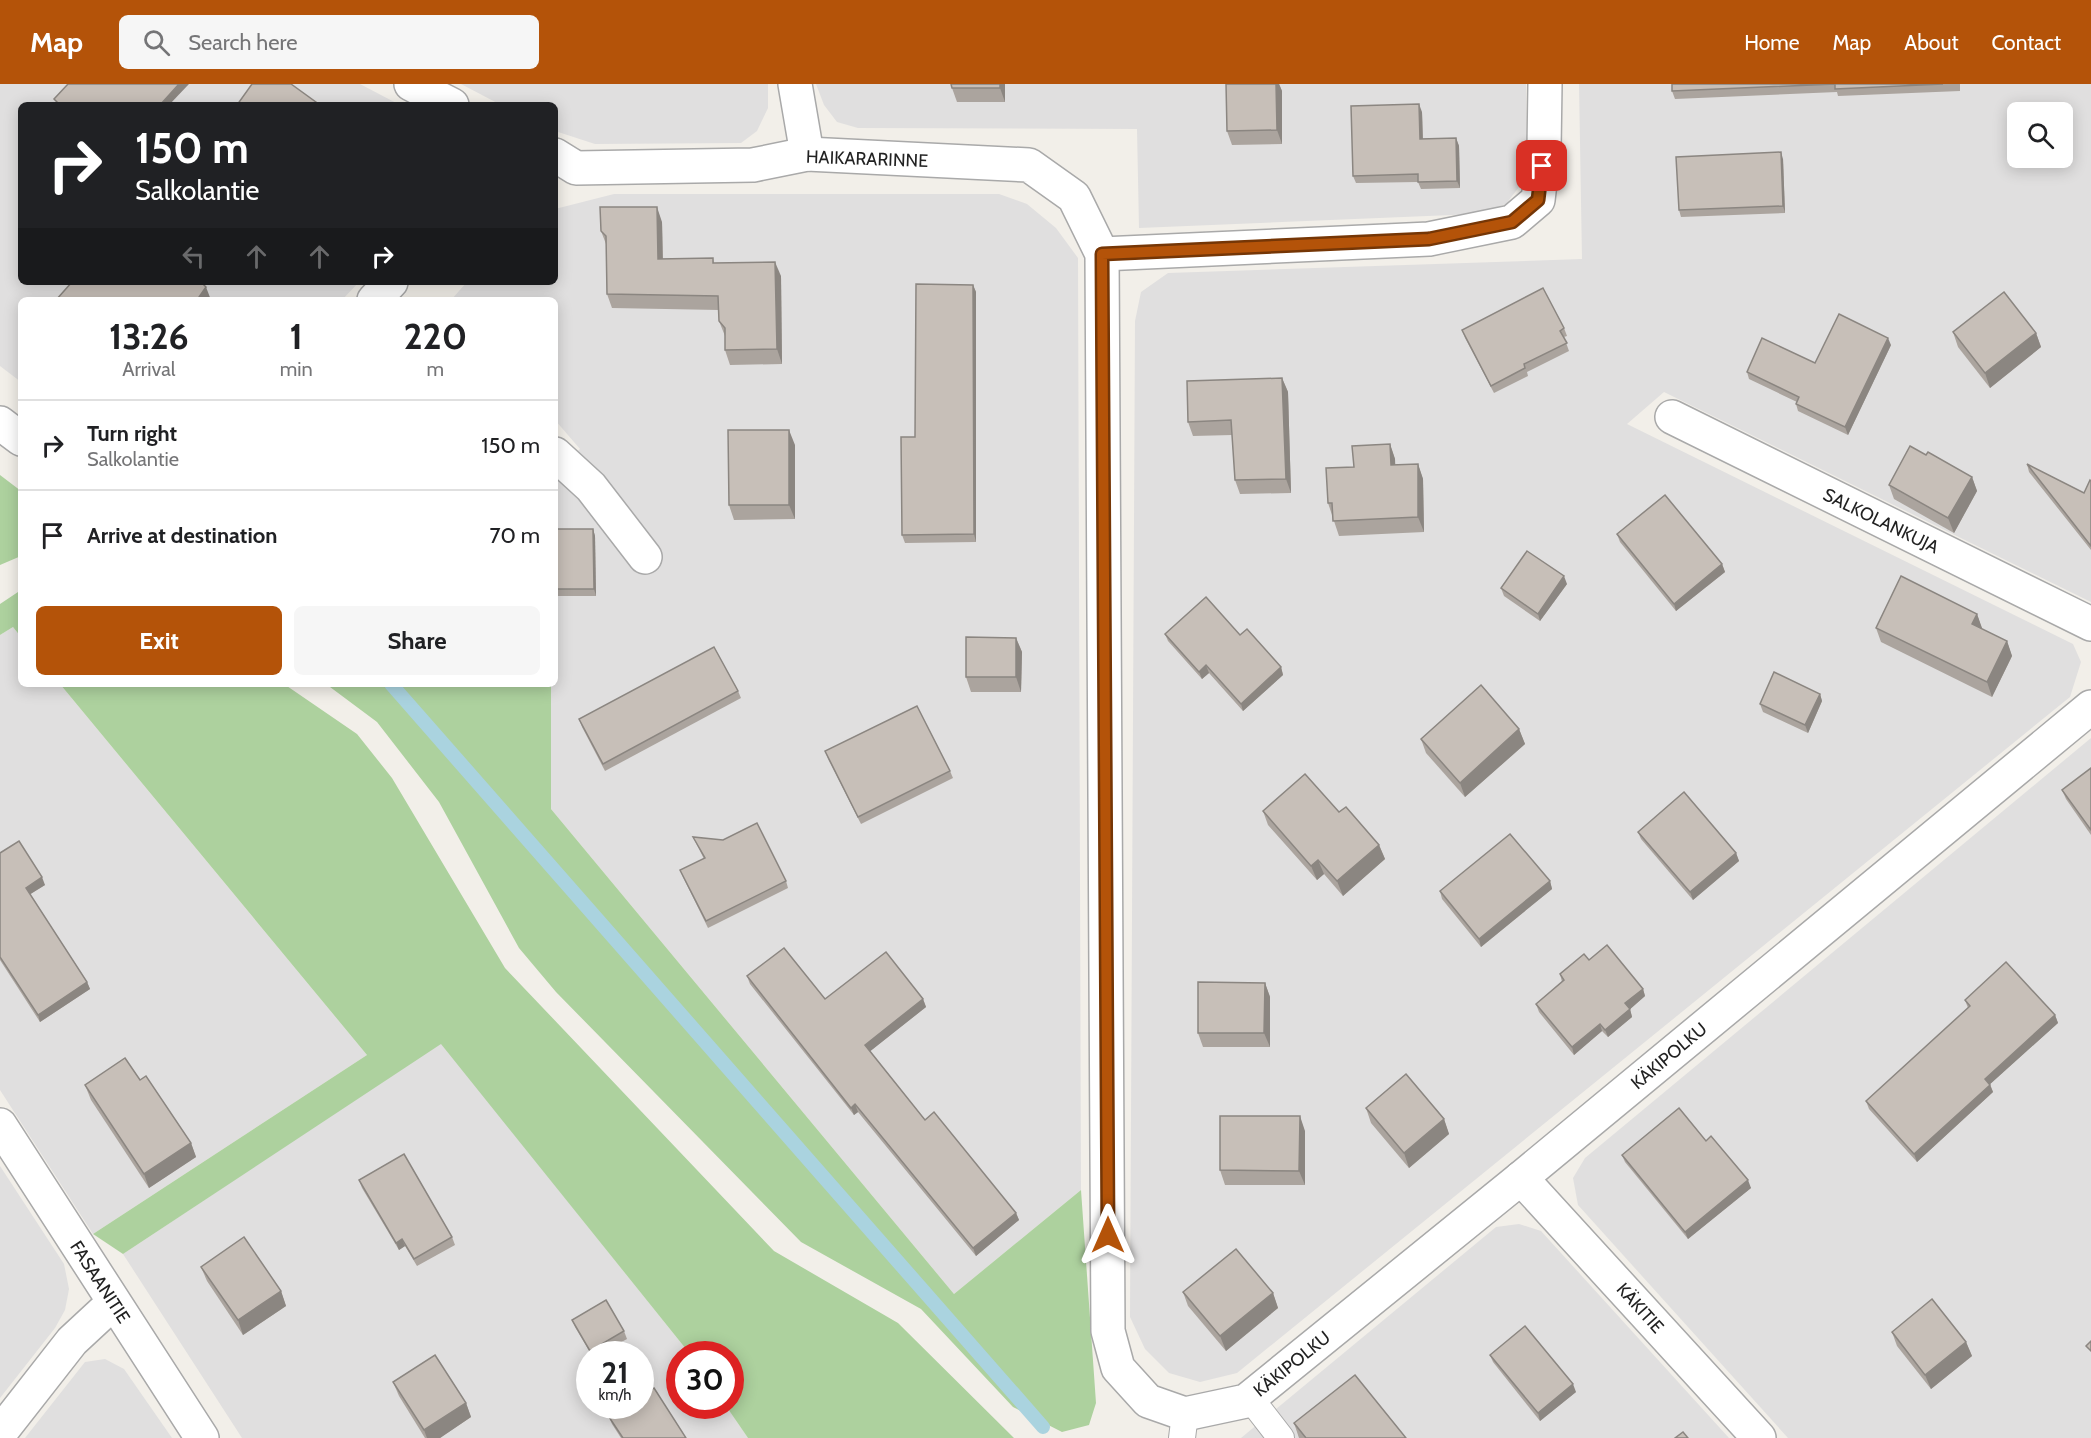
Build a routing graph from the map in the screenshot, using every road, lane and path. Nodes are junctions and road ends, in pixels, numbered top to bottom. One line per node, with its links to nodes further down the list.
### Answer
1 (411, 84): 4 (street)
2 (795, 84): 5 (street)
3 (1545, 84): 7 (street)
4 (446, 102)
5 (807, 154): 6 (street, HAIKARARINNE); 7 (street, HAIKARARINNE)
6 (558, 157)
7 (1102, 254): 21 (street, KÄKIPOLKU)
8 (388, 285): 9 (street)
9 (377, 297)
10 (1672, 417): 15 (street, SALKOLANKUJA)
11 (0, 423): 12 (street)
12 (18, 437)
13 (558, 457): 14 (street)
14 (645, 557)
15 (2091, 624)
16 (2091, 707): 18 (street, KÄKIPOLKU)
17 (0, 1125): 19 (street, FASAANITIE)
18 (1521, 1178): 20 (street, KÄKIPOLKU); 25 (street, KÄKITIE)
19 (112, 1302): 22 (street); 23 (street, FASAANITIE)
20 (1250, 1398): 21 (street, KÄKIPOLKU); 24 (lane)
21 (1184, 1426)
22 (0, 1433)
23 (202, 1438)
24 (1281, 1438)
25 (1759, 1438)

